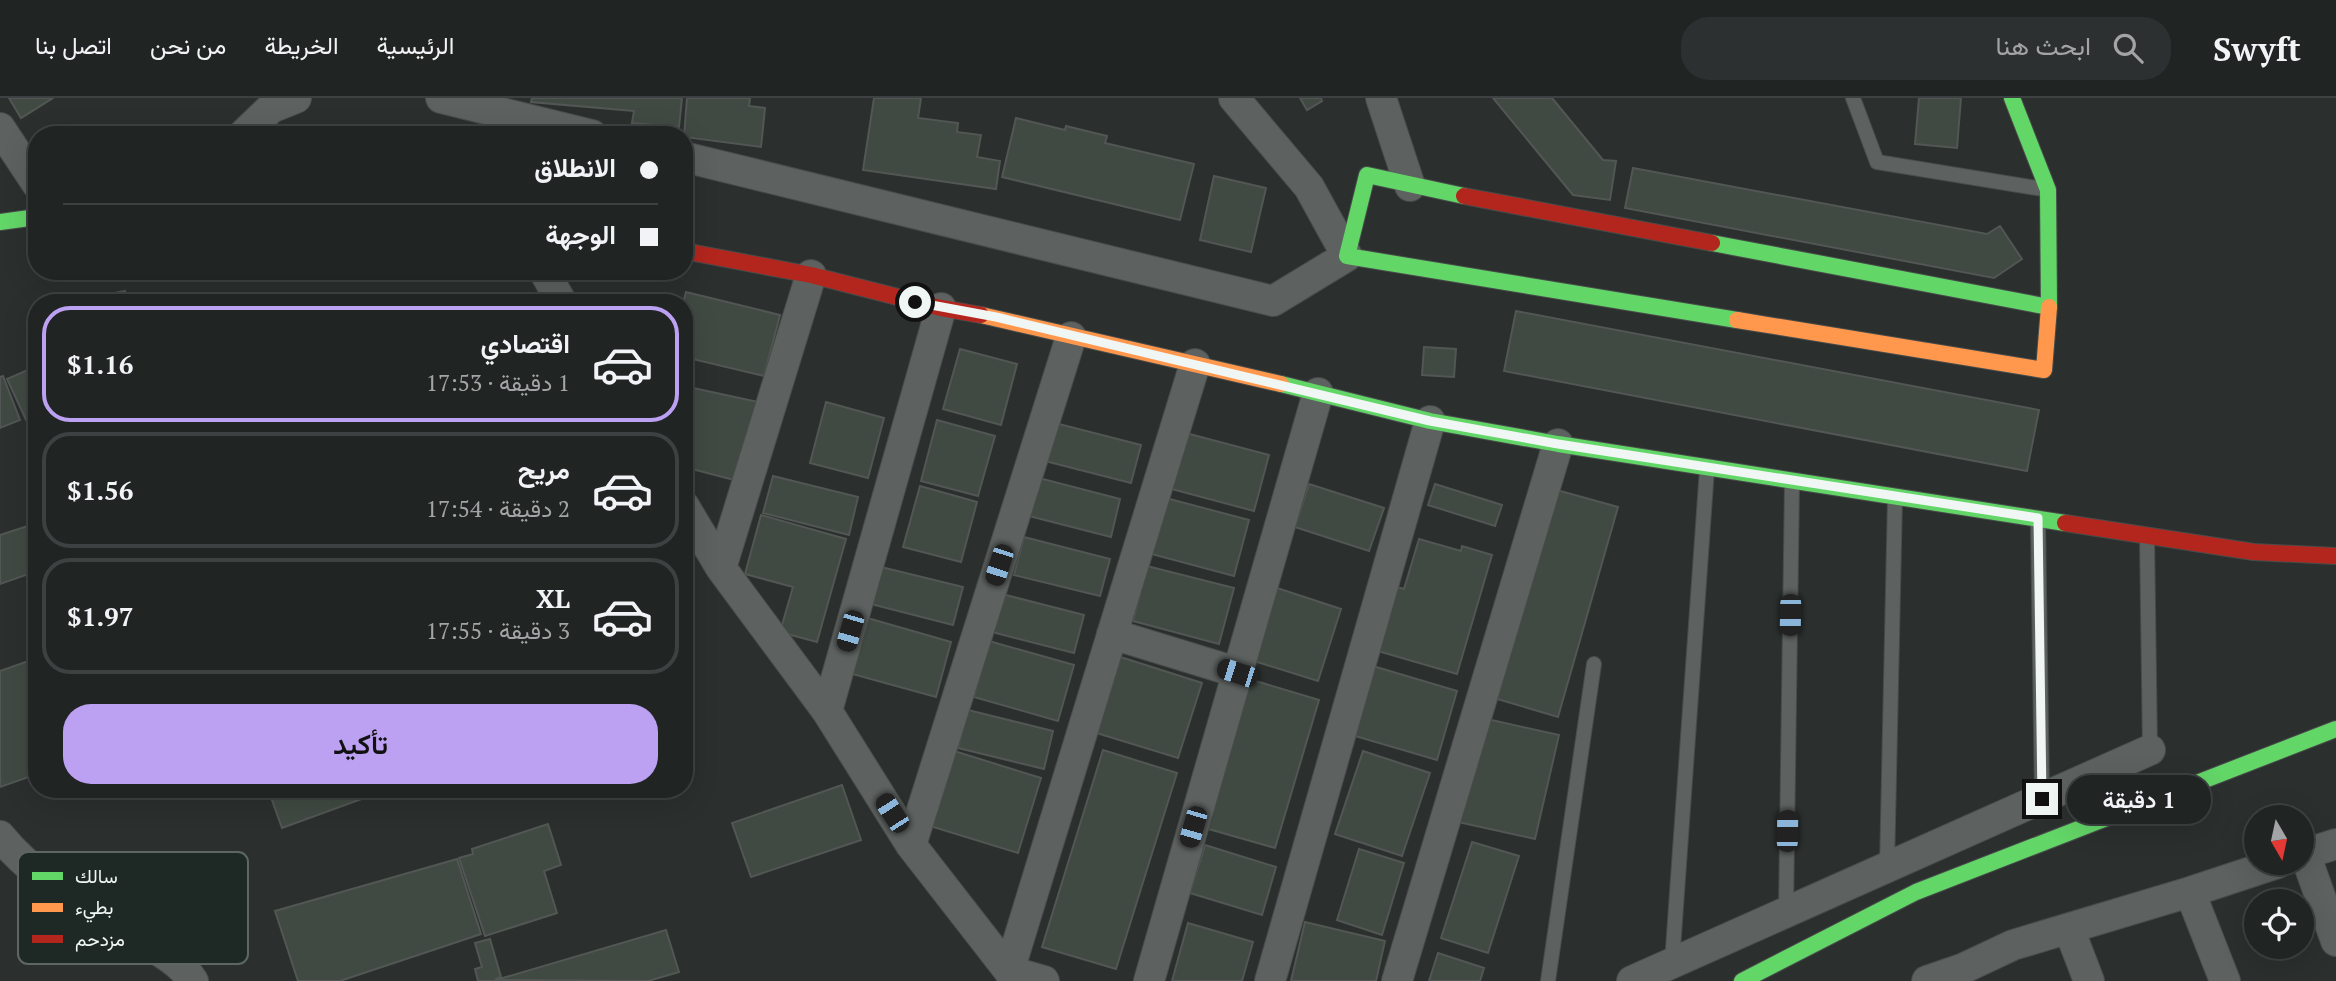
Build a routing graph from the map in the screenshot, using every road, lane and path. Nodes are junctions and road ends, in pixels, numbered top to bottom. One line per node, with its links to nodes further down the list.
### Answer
1 (441, 98): 8 (street)
2 (1234, 98): 17 (street)
3 (1381, 98): 12 (street)
4 (1853, 98): 13 (lane)
5 (2012, 98): 13 (main road)
6 (279, 101): 7 (street)
7 (253, 126)
8 (555, 126)
9 (0, 128): 11 (street)
10 (693, 159): 17 (street)
11 (28, 170)
12 (1410, 186): 17 (main road); 19 (main road)
13 (2048, 190): 19 (main road)
14 (28, 217): 15 (main road)
15 (0, 222)
16 (693, 253): 18 (main road)
17 (1348, 256): 19 (main road)
18 (811, 275): 20 (main road); 33 (street)
19 (2049, 307)
20 (941, 308): 21 (main road); 37 (street)
21 (1070, 337): 22 (main road); 43 (street)
22 (1195, 364): 23 (main road); 34 (street)
23 (1318, 393): 24 (main road); 36 (street)
24 (1430, 421): 25 (main road); 60 (street)
25 (1558, 444): 26 (main road); 61 (street)
26 (1707, 467): 27 (main road); 53 (lane)
27 (1792, 480): 28 (main road); 50 (lane)
28 (1895, 496): 29 (main road); 46 (lane)
29 (2038, 518): 31 (main road); 40 (lane)
30 (693, 521): 33 (street)
31 (2147, 535): 32 (main road); 39 (lane)
32 (2336, 556)
33 (721, 568): 37 (street)
34 (1112, 634): 36 (street); 56 (street)
35 (1594, 664): 62 (lane)
36 (1237, 673): 59 (street)
37 (827, 711): 43 (street)
38 (2336, 729): 64 (main road)
39 (2150, 750): 40 (street)
40 (2042, 799): 46 (street)
41 (0, 836): 45 (street)
42 (2336, 844): 44 (street)
43 (911, 845): 56 (street)
44 (2314, 851)
45 (18, 856)
46 (1887, 868): 50 (street)
47 (2244, 874): 49 (street)
48 (2304, 875): 52 (street)
49 (2190, 892): 51 (street); 67 (street)
50 (1786, 912): 53 (street)
51 (2069, 929): 55 (street); 66 (street)
52 (2336, 941)
53 (1672, 963): 63 (street)
54 (175, 964): 57 (street)
55 (1964, 975): 65 (street)
56 (1012, 976): 58 (street)
57 (193, 981)
58 (1044, 981)
59 (1149, 981)
60 (1270, 981)
61 (1397, 981)
62 (1548, 981)
63 (1632, 981)
64 (1742, 981)
65 (1927, 981)
66 (2089, 981)
67 (2225, 981)

